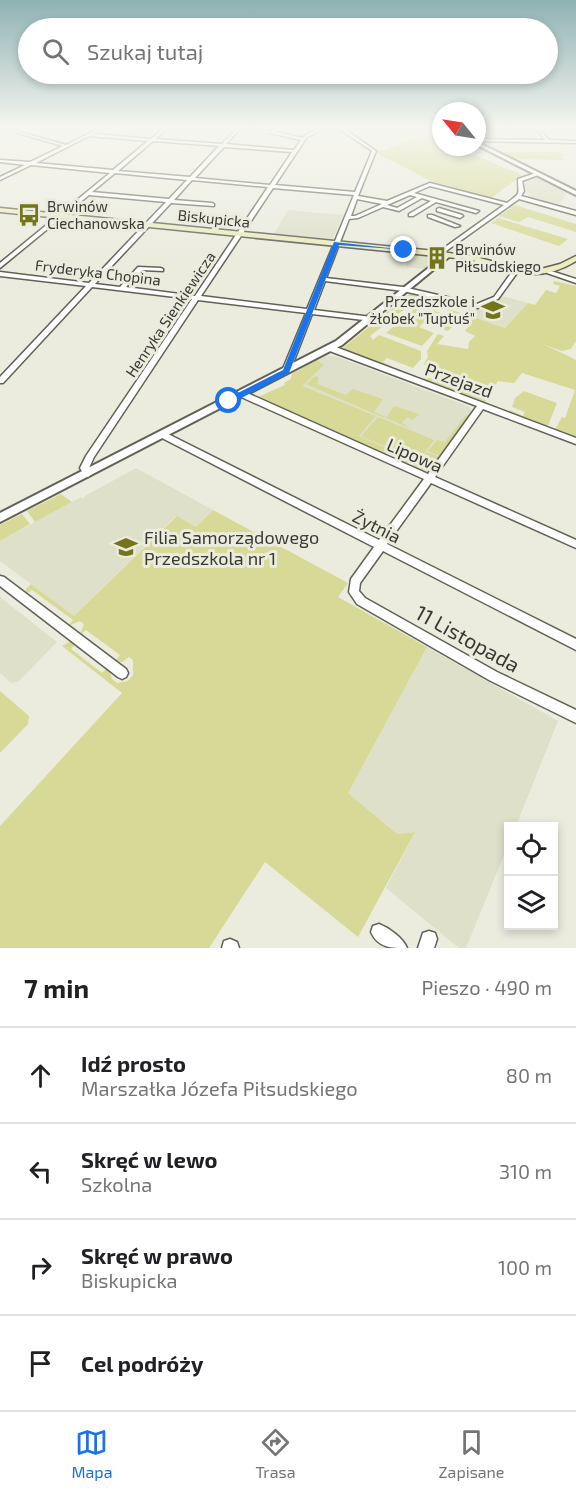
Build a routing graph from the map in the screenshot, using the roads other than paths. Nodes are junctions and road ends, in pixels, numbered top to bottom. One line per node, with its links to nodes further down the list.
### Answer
1 (14, 172): 9 (street)
2 (104, 172): 7 (street)
3 (198, 172): 10 (street)
4 (280, 172): 11 (street, Henryka Sienkiewicza)
5 (366, 172): 15 (street)
6 (533, 172): 8 (street)
7 (112, 173): 10 (street); 12 (street)
8 (536, 174): 14 (street); 17 (street)
9 (0, 179)
10 (191, 180): 11 (street); 18 (street)
11 (271, 186): 15 (street); 36 (street, Henryka Sienkiewicza)
12 (88, 193): 18 (street); 31 (street)
13 (408, 193): 16 (street); 20 (street); 21 (street)
14 (576, 193)
15 (356, 195): 20 (street); 33 (street)
16 (420, 197): 19 (street); 25 (street)
17 (518, 197): 21 (street); 28 (street)
18 (170, 201): 22 (street); 34 (street)
19 (434, 201): 23 (street); 25 (street)
20 (385, 204): 25 (street); 33 (street)
21 (507, 204): 30 (street)
22 (212, 205)
23 (447, 205): 26 (street); 27 (street)
24 (0, 210): 31 (main road, Biskupicka)
25 (397, 210)
26 (439, 210): 32 (street); 35 (street)
27 (476, 211)
28 (576, 213)
29 (484, 214): 30 (street)
30 (492, 215): 38 (street)
31 (61, 216): 34 (main road, Biskupicka); 40 (street)
32 (460, 216)
33 (347, 218): 37 (street)
34 (149, 225): 36 (main road, Biskupicka); 47 (street)
35 (457, 226)
36 (240, 234): 37 (main road, Biskupicka); 50 (street, Henryka Sienkiewicza)
37 (337, 243): 38 (main road, Biskupicka); 45 (street)
38 (449, 251): 42 (main road, Biskupicka); 49 (street)
39 (576, 258): 43 (main road)
40 (0, 266)
41 (161, 270): 48 (street)
42 (516, 270): 43 (main road, Biskupicka); 49 (street)
43 (549, 272): 46 (street)
44 (0, 274): 47 (street, Fryderyka Chopina)
45 (322, 279): 49 (street); 51 (street)
46 (576, 281)
47 (92, 285): 48 (street, Fryderyka Chopina); 55 (street)
48 (122, 288): 50 (street, Fryderyka Chopina)
49 (408, 290): 52 (street)
50 (197, 297): 51 (street, Fryderyka Chopina); 60 (street, Henryka Sienkiewicza)
51 (309, 310): 52 (street, Fryderyka Chopina); 54 (street)
52 (372, 320): 53 (street)
53 (330, 348): 54 (street); 57 (street, Przejazd)
54 (286, 371): 56 (street)
55 (0, 381)
56 (242, 394): 58 (street); 61 (street, Lipowa)
57 (482, 406): 59 (street, Przejazd); 61 (street)
58 (163, 435): 60 (street); 64 (street, Żytnia)
59 (576, 441)
60 (88, 474): 62 (street)
61 (429, 479): 63 (street, Lipowa); 64 (street)
62 (0, 519)
63 (576, 544)
64 (381, 546): 66 (street, Żytnia); 68 (street, 11 Listopada)
65 (0, 580): 67 (street)
66 (576, 645)
67 (122, 673)
68 (576, 717)
69 (379, 932): 70 (street)
70 (399, 948)

